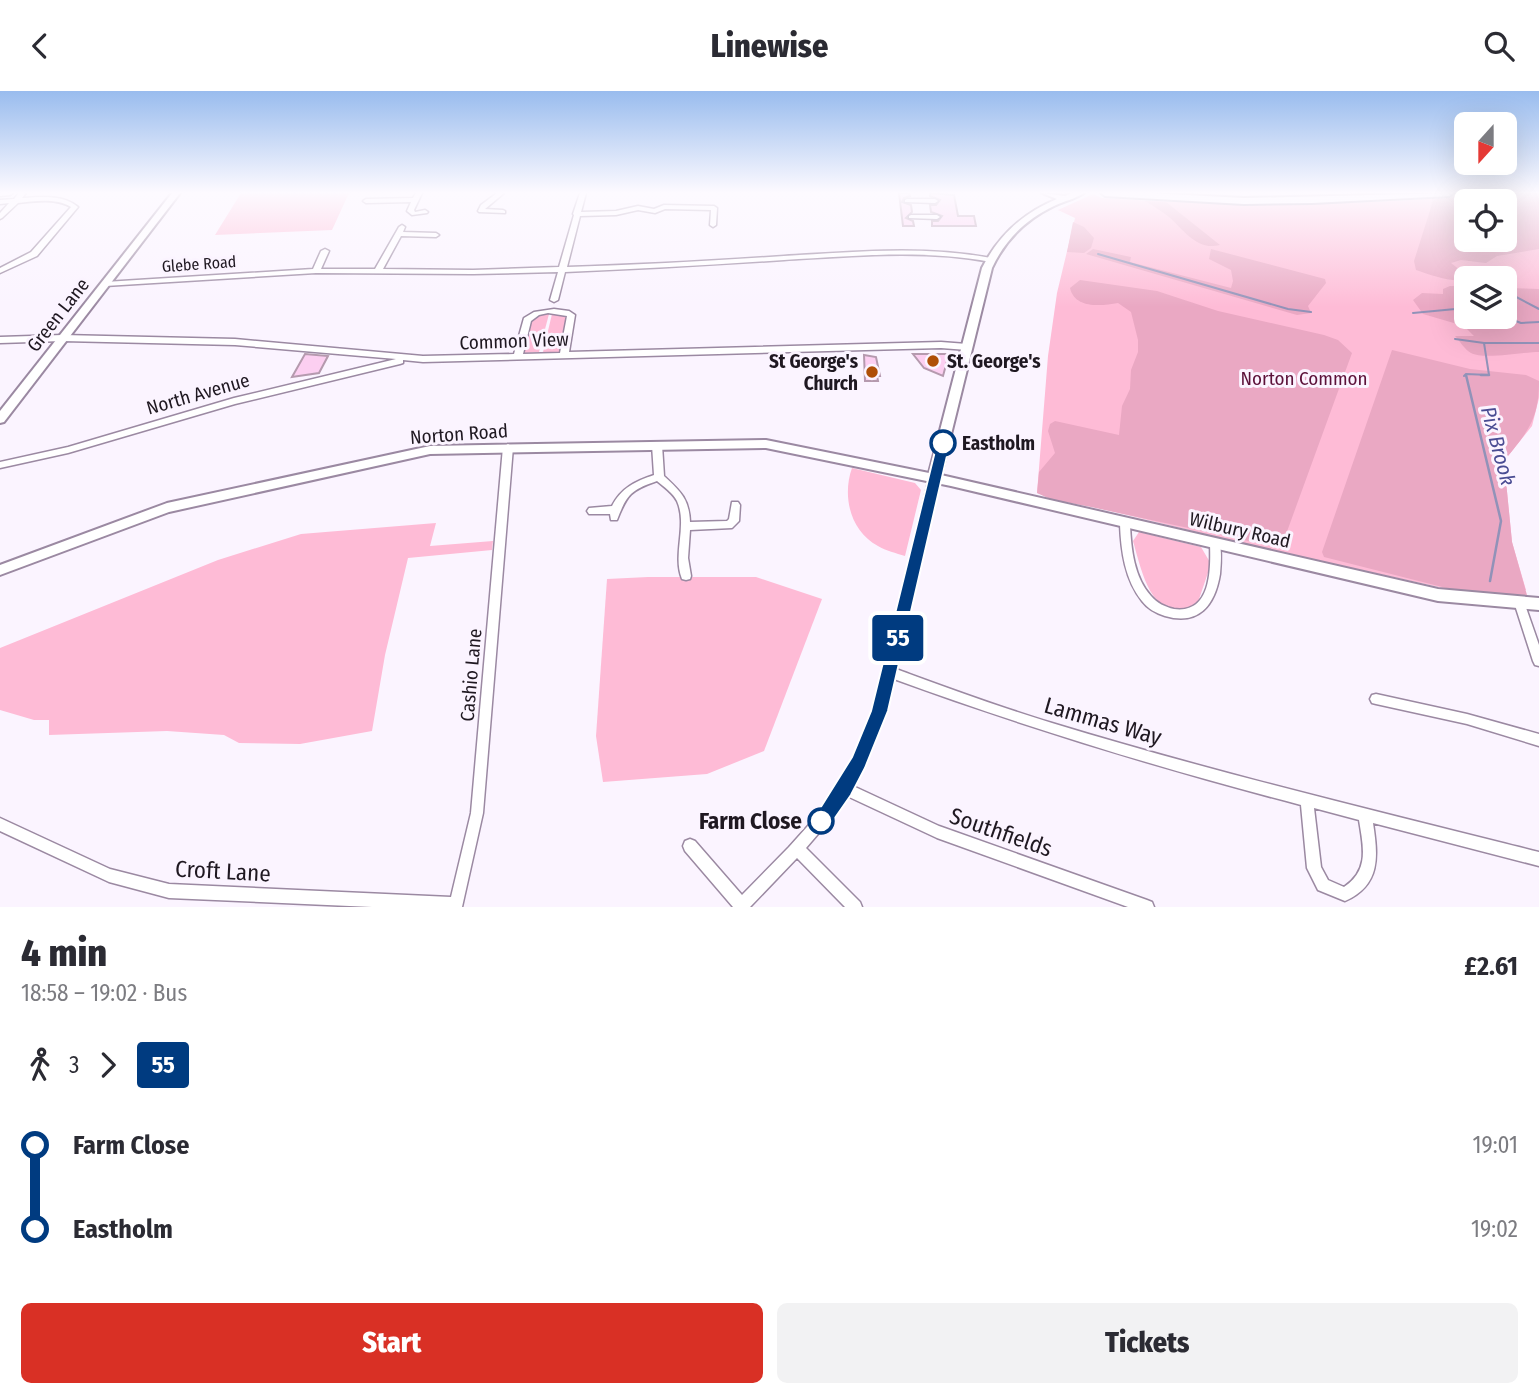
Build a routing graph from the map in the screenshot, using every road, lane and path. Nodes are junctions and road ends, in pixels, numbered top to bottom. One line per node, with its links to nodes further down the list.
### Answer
1 (54, 231): 10 (street)
2 (145, 231): 14 (street, Green Lane)
3 (400, 231): 12 (street)
4 (401, 231): 7 (street)
5 (572, 231): 13 (street)
6 (1010, 231): 9 (street)
7 (436, 235)
8 (325, 251): 11 (street)
9 (991, 260): 13 (street, Glebe Road); 18 (street)
10 (0, 271)
11 (316, 271): 12 (street, Glebe Road); 14 (street, Glebe Road)
12 (378, 271): 13 (street, Glebe Road)
13 (561, 271): 15 (street)
14 (105, 284): 16 (street, Green Lane)
15 (553, 305): 19 (street); 20 (street)
16 (63, 338): 17 (street, Common View); 21 (street, Common View); 22 (street, Green Lane)
17 (0, 339)
18 (967, 347): 19 (street, Common View); 27 (street)
19 (564, 355): 20 (street, Common View)
20 (517, 356): 21 (street, Common View)
21 (407, 359): 25 (street, North Avenue)
22 (0, 419)
23 (657, 445): 24 (street, Norton Road); 26 (street); 27 (street, Norton Road)
24 (508, 447): 33 (street, Norton Road); 48 (street, Cashio Lane)
25 (0, 465)
26 (659, 477): 29 (street); 31 (street)
27 (934, 478): 30 (street, Wilbury Road); 38 (street)
28 (735, 505): 31 (street)
29 (592, 511)
30 (1125, 524): 32 (street, Wilbury Road); 32 (street)
31 (685, 526): 34 (street)
32 (1215, 544): 35 (street, Wilbury Road)
33 (0, 570)
34 (686, 576)
35 (1519, 602): 36 (street, Wilbury Road); 37 (street)
36 (1539, 604)
37 (1539, 661)
38 (890, 672): 41 (street); 42 (street, Lammas Way)
39 (1376, 699): 40 (street)
40 (1539, 740)
41 (845, 789): 46 (street); 51 (street, Southfields)
42 (1307, 801): 43 (street, Lammas Way); 43 (street)
43 (1365, 814): 47 (street, Lammas Way)
44 (0, 824): 48 (street, Croft Lane)
45 (690, 846): 49 (street)
46 (797, 849): 49 (street); 50 (street)
47 (1539, 859)
48 (456, 904)
49 (741, 906)
50 (855, 907)
51 (1147, 907)

